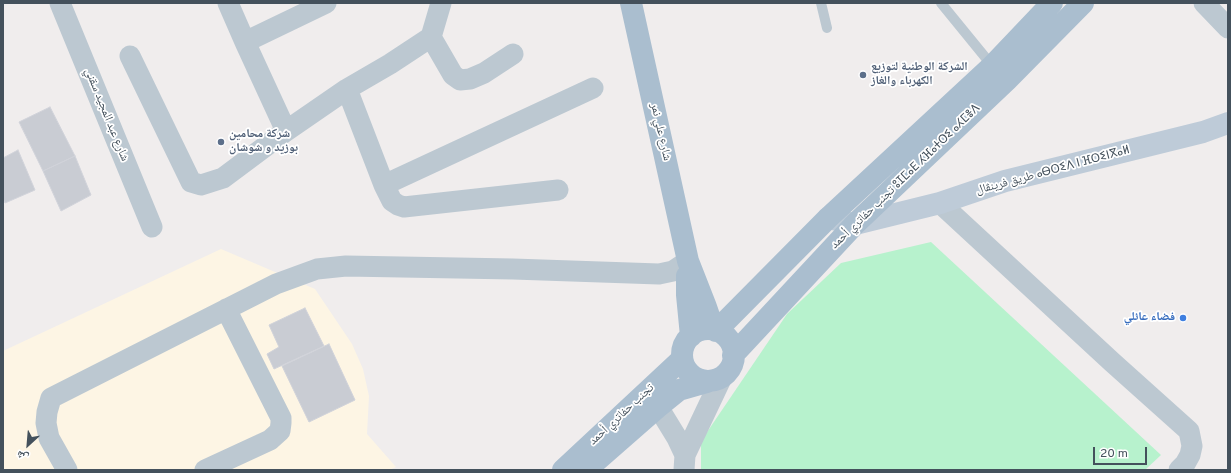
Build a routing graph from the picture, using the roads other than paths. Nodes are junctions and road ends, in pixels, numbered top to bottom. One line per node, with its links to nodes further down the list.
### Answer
1 (60, 3): 25 (street, شارع عبد المجيد سقني)
2 (228, 3): 12 (street)
3 (326, 3): 12 (street)
4 (441, 3): 11 (street)
5 (631, 3): 26 (main road, شارع علي نمر)
6 (821, 3): 10 (lane)
7 (941, 3): 15 (lane)
8 (1052, 3): 15 (main road, تجنب حفاتري أحمد ⵓⵊⵎⴰⴹ ⵃⴼⴰⵜⵔⵉ ⴰⵃⵎⴻⴷ)
9 (1083, 3): 15 (main road, تجنب حفاتري أحمد ⵓⵊⵎⴰⴹ ⵃⴼⴰⵜⵔⵉ ⴰⵃⵎⴻⴷ)
10 (827, 28)
11 (431, 37): 13 (street); 17 (street)
12 (245, 42): 19 (street)
13 (513, 54)
14 (130, 56): 19 (street)
15 (1000, 73): 23 (main road, تجنب حفاتري أحمد ⵓⵊⵎⴰⴹ ⵃⴼⴰⵜⵔⵉ ⴰⵃⵎⴻⴷ); 24 (main road, تجنب حفاتري أحمد ⵓⵊⵎⴰⴹ ⵃⴼⴰⵜⵔⵉ ⴰⵃⵎⴻⴷ)
16 (593, 88): 20 (street)
17 (347, 89): 19 (street); 20 (street)
18 (1228, 123): 22 (main road, طريق فرينڨال ⴰⴱⵔⵉⴷ ⵏ ⴼⵔⵉⵏⴳⴰⵍ)
19 (286, 131)
20 (384, 184): 21 (street)
21 (558, 190)
22 (940, 203): 24 (main road, طريق فرينڨال ⴰⴱⵔⵉⴷ ⵏ ⴼⵔⵉⵏⴳⴰⵍ); 39 (street)
23 (828, 218): 24 (main road); 28 (main road, تجنب حفاتري أحمد ⵓⵊⵎⴰⴹ ⵃⴼⴰⵜⵔⵉ ⴰⵃⵎⴻⴷ)
24 (855, 224): 30 (main road, تجنب حفاتري أحمد ⵓⵊⵎⴰⴹ ⵃⴼⴰⵜⵔⵉ ⴰⵃⵎⴻⴷ)
25 (152, 227)
26 (688, 261): 27 (street); 28 (main road, شارع علي نمر); 29 (main road, شارع علي نمر)
27 (226, 309): 35 (street); 36 (street)
28 (715, 331): 29 (main road); 30 (main road)
29 (691, 336): 31 (main road)
30 (733, 355): 32 (main road)
31 (682, 359): 32 (main road); 37 (main road, تجنب حفاتري أحمد)
32 (714, 379): 33 (main road, تجنب حفاتري أحمد); 34 (street)
33 (658, 407): 34 (street); 38 (main road, تجنب حفاتري أحمد)
34 (685, 462)
35 (67, 470)
36 (205, 470)
37 (563, 470)
38 (586, 470)
39 (1179, 470)

